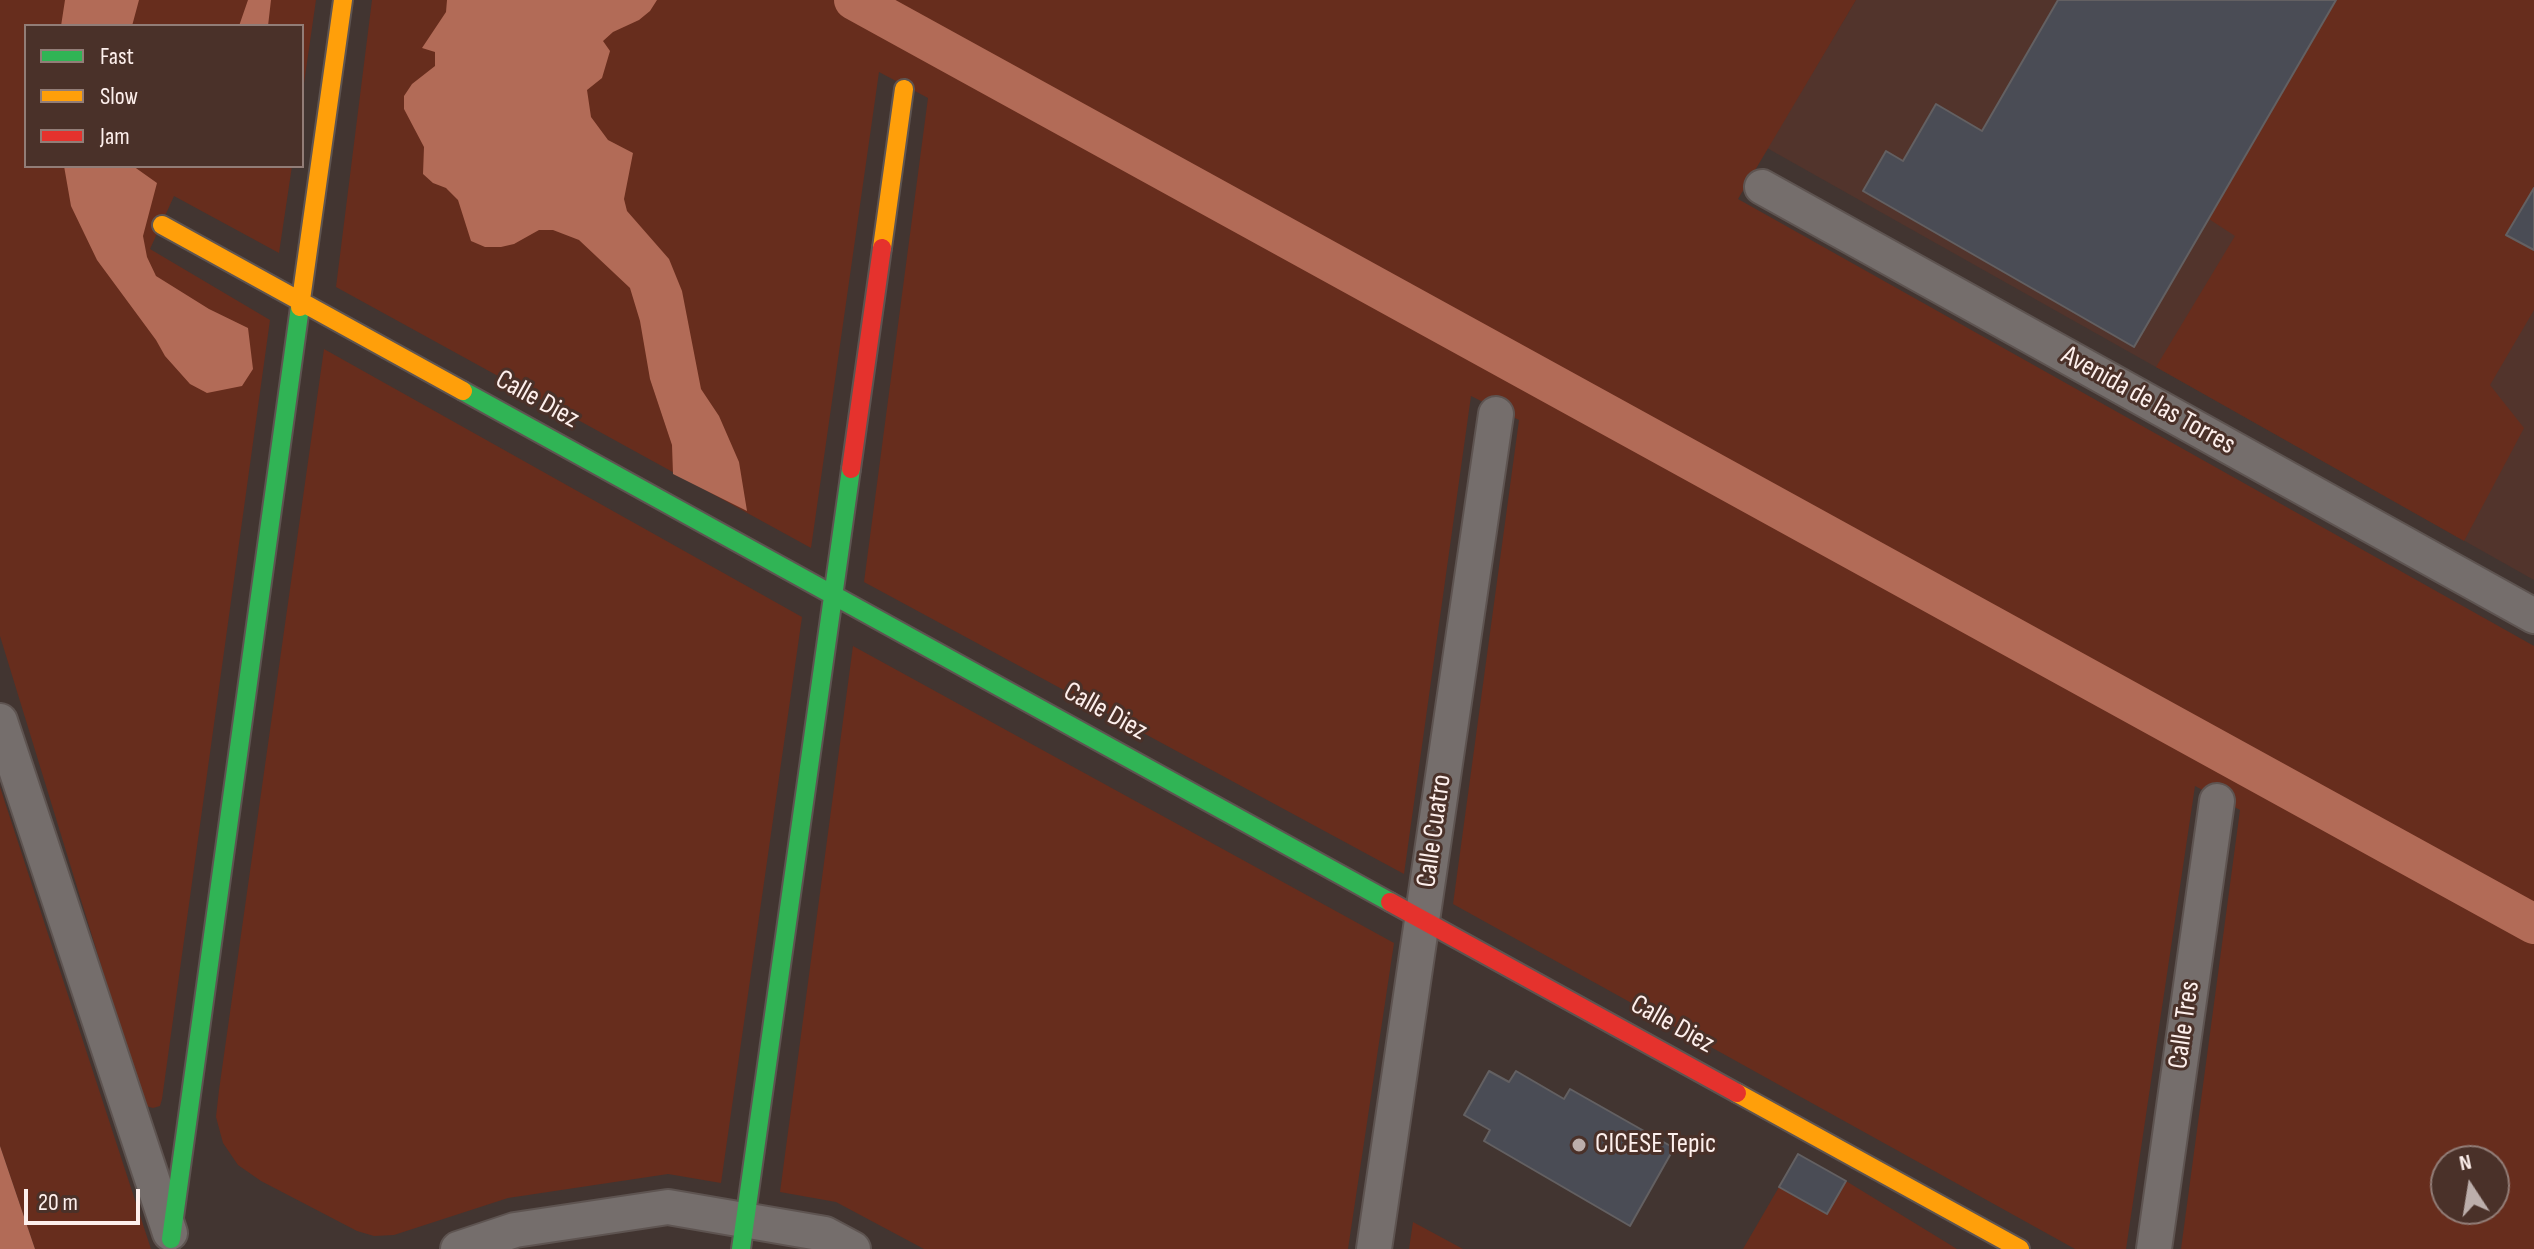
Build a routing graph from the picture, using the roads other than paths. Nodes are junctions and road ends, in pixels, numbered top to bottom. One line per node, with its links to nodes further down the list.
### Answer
1 (343, 0): 5 (street)
2 (904, 89): 7 (street)
3 (1762, 187): 8 (street, Avenida de las Torres)
4 (162, 225): 5 (street, Calle Diez)
5 (301, 301): 7 (street, Calle Diez); 13 (street)
6 (1496, 414): 11 (street, Calle Cuatro)
7 (832, 595): 11 (street, Calle Diez); 12 (street)
8 (2534, 616)
9 (0, 721): 13 (street)
10 (2217, 801): 18 (street, Calle Tres)
11 (1422, 919): 16 (street, Calle Cuatro); 17 (street, Calle Diez)
12 (743, 1235): 14 (street); 15 (street)
13 (173, 1244)
14 (458, 1249)
15 (853, 1249)
16 (1374, 1249)
17 (2020, 1249)
18 (2154, 1249)

